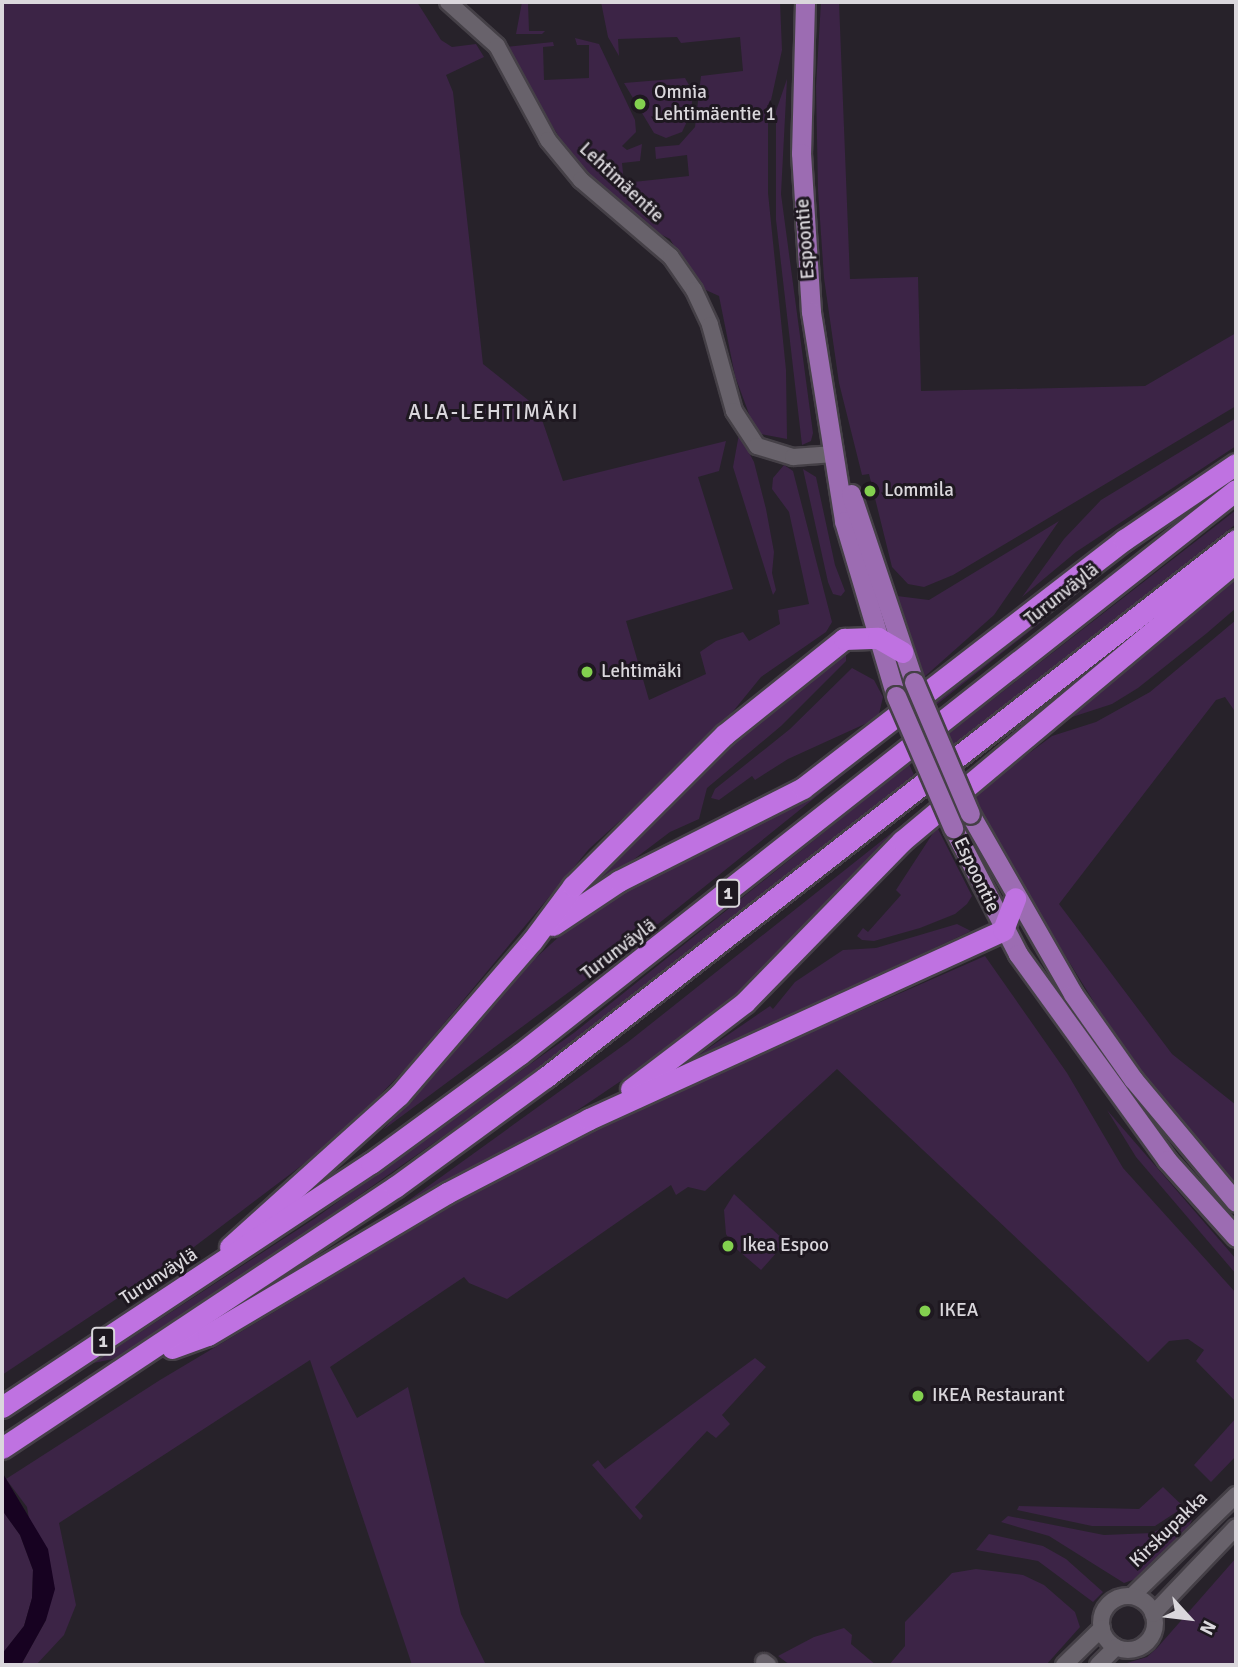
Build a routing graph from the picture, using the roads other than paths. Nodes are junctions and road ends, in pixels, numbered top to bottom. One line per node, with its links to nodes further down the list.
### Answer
1 (447, 2): 3 (street, Lehtimäentie)
2 (803, 8): 3 (main road, Espoontie)
3 (834, 454): 8 (main road, Espoontie); 9 (main road, Espoontie)
4 (1236, 464): 12 (highway)
5 (1236, 490): 16 (highway, Turunväylä / 1)
6 (1236, 540): 17 (highway, 1)
7 (1236, 562): 13 (highway)
8 (878, 638): 9 (highway); 11 (main road, Espoontie, bridge); 12 (highway)
9 (902, 652): 10 (main road, Espoontie, bridge)
10 (1015, 898): 11 (highway); 14 (main road, Espoontie)
11 (1003, 930): 13 (highway); 15 (main road, Espoontie)
12 (532, 941): 16 (highway)
13 (589, 1119): 17 (highway)
14 (1236, 1202)
15 (1236, 1237)
16 (205, 1274): 18 (highway, Turunväylä / 1)
17 (144, 1357): 19 (highway, 1)
18 (2, 1407)
19 (2, 1448)
20 (1236, 1495): 22 (street, Kirskupakka)
21 (1236, 1527): 23 (street)
22 (1132, 1596): 23 (street); 24 (street)
23 (1153, 1614): 25 (street)
24 (1102, 1628): 25 (street); 26 (street)
25 (1116, 1647): 27 (street)
26 (1064, 1665)
27 (1098, 1665)

